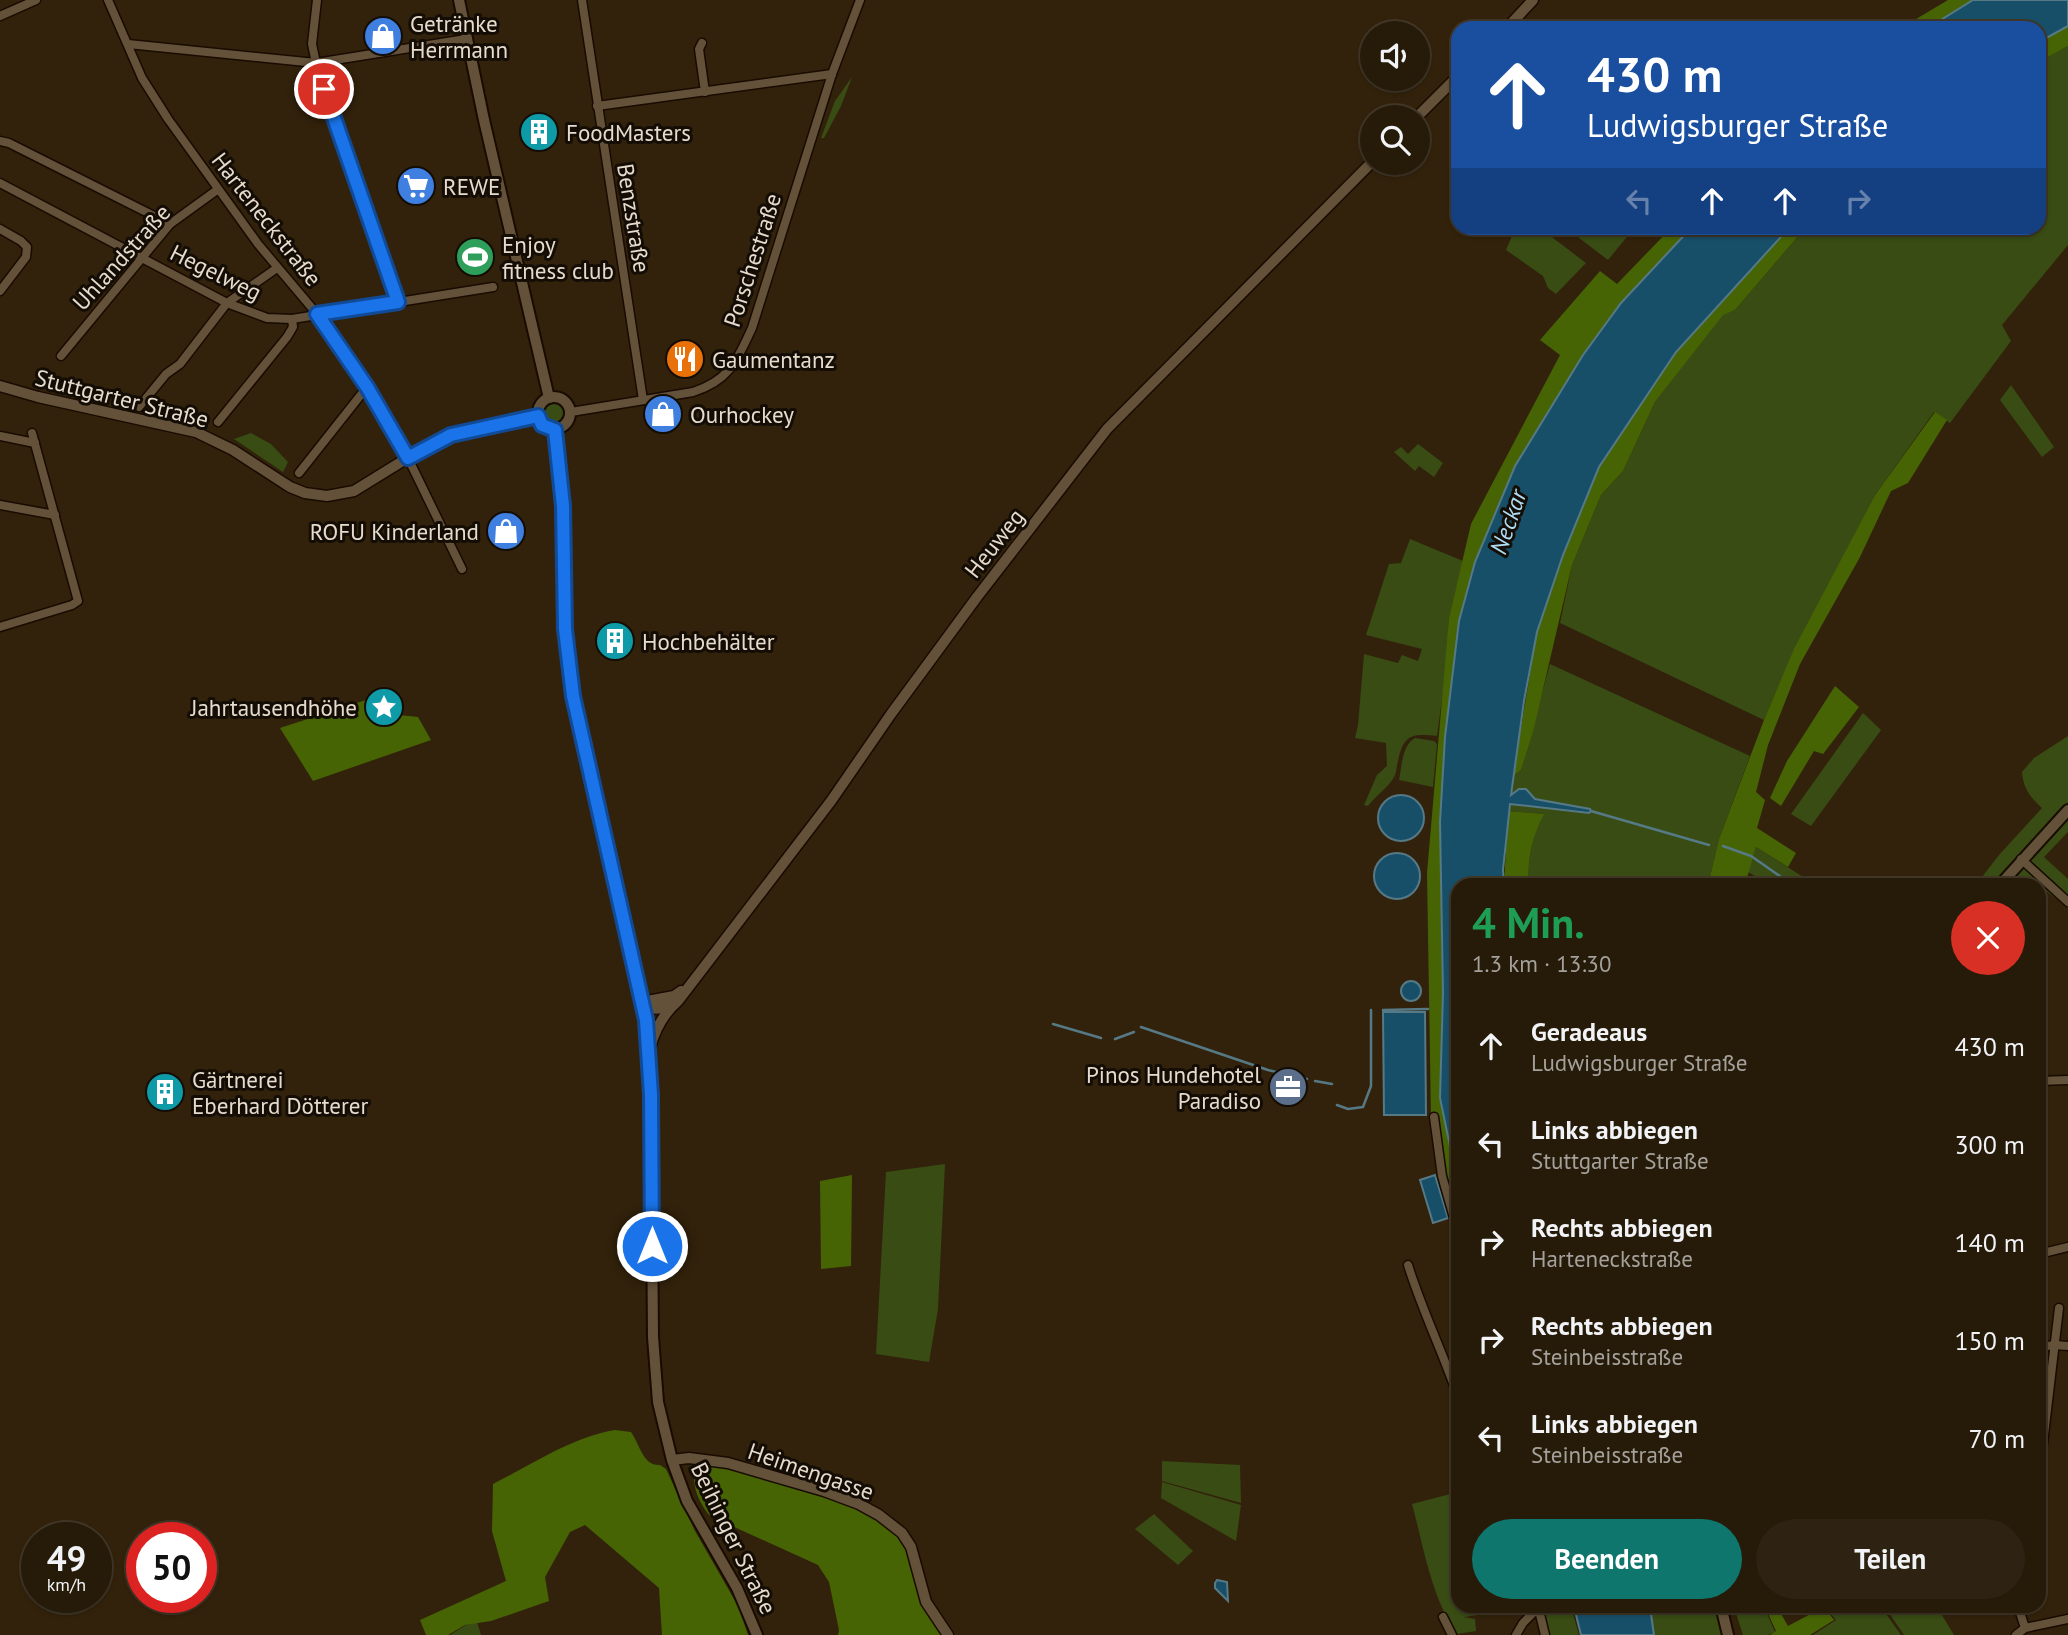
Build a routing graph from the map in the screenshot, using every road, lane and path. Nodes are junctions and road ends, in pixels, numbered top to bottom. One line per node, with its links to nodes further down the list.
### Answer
1 (36, 0): 8 (street)
2 (108, 0): 12 (street, Harteneckstraße)
3 (317, 0): 13 (street)
4 (459, 0): 10 (main road)
5 (582, 0): 18 (street, Benzstraße)
6 (860, 0): 14 (street, Porschestraße)
7 (1533, 0): 9 (street)
8 (0, 16)
9 (1514, 21)
10 (466, 39): 13 (street); 36 (main road)
11 (702, 43): 16 (street)
12 (128, 44): 13 (street); 22 (street, Harteneckstraße)
13 (316, 63): 29 (street)
14 (832, 74): 16 (street); 37 (street, Porschestraße)
15 (1451, 83): 17 (street)
16 (705, 92): 18 (street)
17 (1429, 105)
18 (597, 106): 37 (street, Benzstraße)
19 (0, 141): 23 (street)
20 (1360, 174): 58 (street, Heuweg)
21 (0, 183): 25 (street, Hegelweg)
22 (217, 190): 23 (street, Uhlandstraße); 26 (street, Harteneckstraße)
23 (170, 224): 25 (street, Uhlandstraße)
24 (0, 229): 28 (street)
25 (142, 257): 30 (street, Hegelweg); 33 (street, Uhlandstraße)
26 (277, 268): 30 (street); 31 (street, Harteneckstraße)
27 (493, 286): 29 (street, Hegelweg)
28 (0, 290)
29 (398, 302): 31 (street, Hegelweg)
30 (226, 303): 32 (street, Hegelweg); 38 (street)
31 (317, 314): 32 (street, Hegelweg); 35 (street, Harteneckstraße)
32 (292, 319): 41 (street)
33 (61, 356)
34 (0, 386): 46 (street, Stuttgarter Straße)
35 (367, 387): 46 (street, Harteneckstraße); 47 (street)
36 (549, 398): 39 (main road); 40 (main road)
37 (643, 400): 39 (street, Porschestraße)
38 (139, 407)
39 (571, 412): 42 (main road)
40 (538, 416): 42 (main road); 46 (street, Stuttgarter Straße)
41 (218, 422)
42 (555, 430): 59 (main road, Beihinger Straße)
43 (32, 433): 45 (street)
44 (0, 436): 45 (street)
45 (34, 443): 49 (street)
46 (408, 458): 50 (street, Harteneckstraße)
47 (299, 473)
48 (0, 505): 49 (street)
49 (55, 515): 51 (street)
50 (462, 569)
51 (0, 627)
52 (2068, 810): 53 (main road)
53 (2021, 859): 54 (main road); 55 (street)
54 (2006, 878)
55 (2042, 878)
56 (2046, 882): 57 (street)
57 (2068, 902)
58 (689, 985): 59 (street); 60 (street, Heuweg)
59 (642, 1002): 60 (street); 61 (main road, Beihinger Straße)
60 (672, 1005): 61 (street, Heuweg)
61 (649, 1051): 75 (main road, Beihinger Straße)
62 (2068, 1080): 63 (street)
63 (2046, 1081)
64 (1434, 1118): 65 (street)
65 (1451, 1208)
66 (2068, 1247): 67 (street)
67 (2046, 1252)
68 (1408, 1265): 73 (street)
69 (2059, 1308): 70 (street)
70 (2055, 1345): 71 (street); 72 (street); 74 (street)
71 (2046, 1346)
72 (2068, 1346)
73 (1451, 1378)
74 (2046, 1419)
75 (673, 1460): 83 (main road, Beihinger Straße); 84 (street, Heimengasse)
76 (1532, 1613): 86 (street)
77 (1540, 1613): 87 (street)
78 (1723, 1613): 88 (main road)
79 (2020, 1613): 82 (street)
80 (1443, 1617): 85 (street)
81 (2068, 1619): 82 (street)
82 (2025, 1628): 89 (street)
83 (757, 1635)
84 (948, 1635)
85 (1452, 1635)
86 (1516, 1635)
87 (1545, 1635)
88 (1728, 1635)
89 (2016, 1635)

